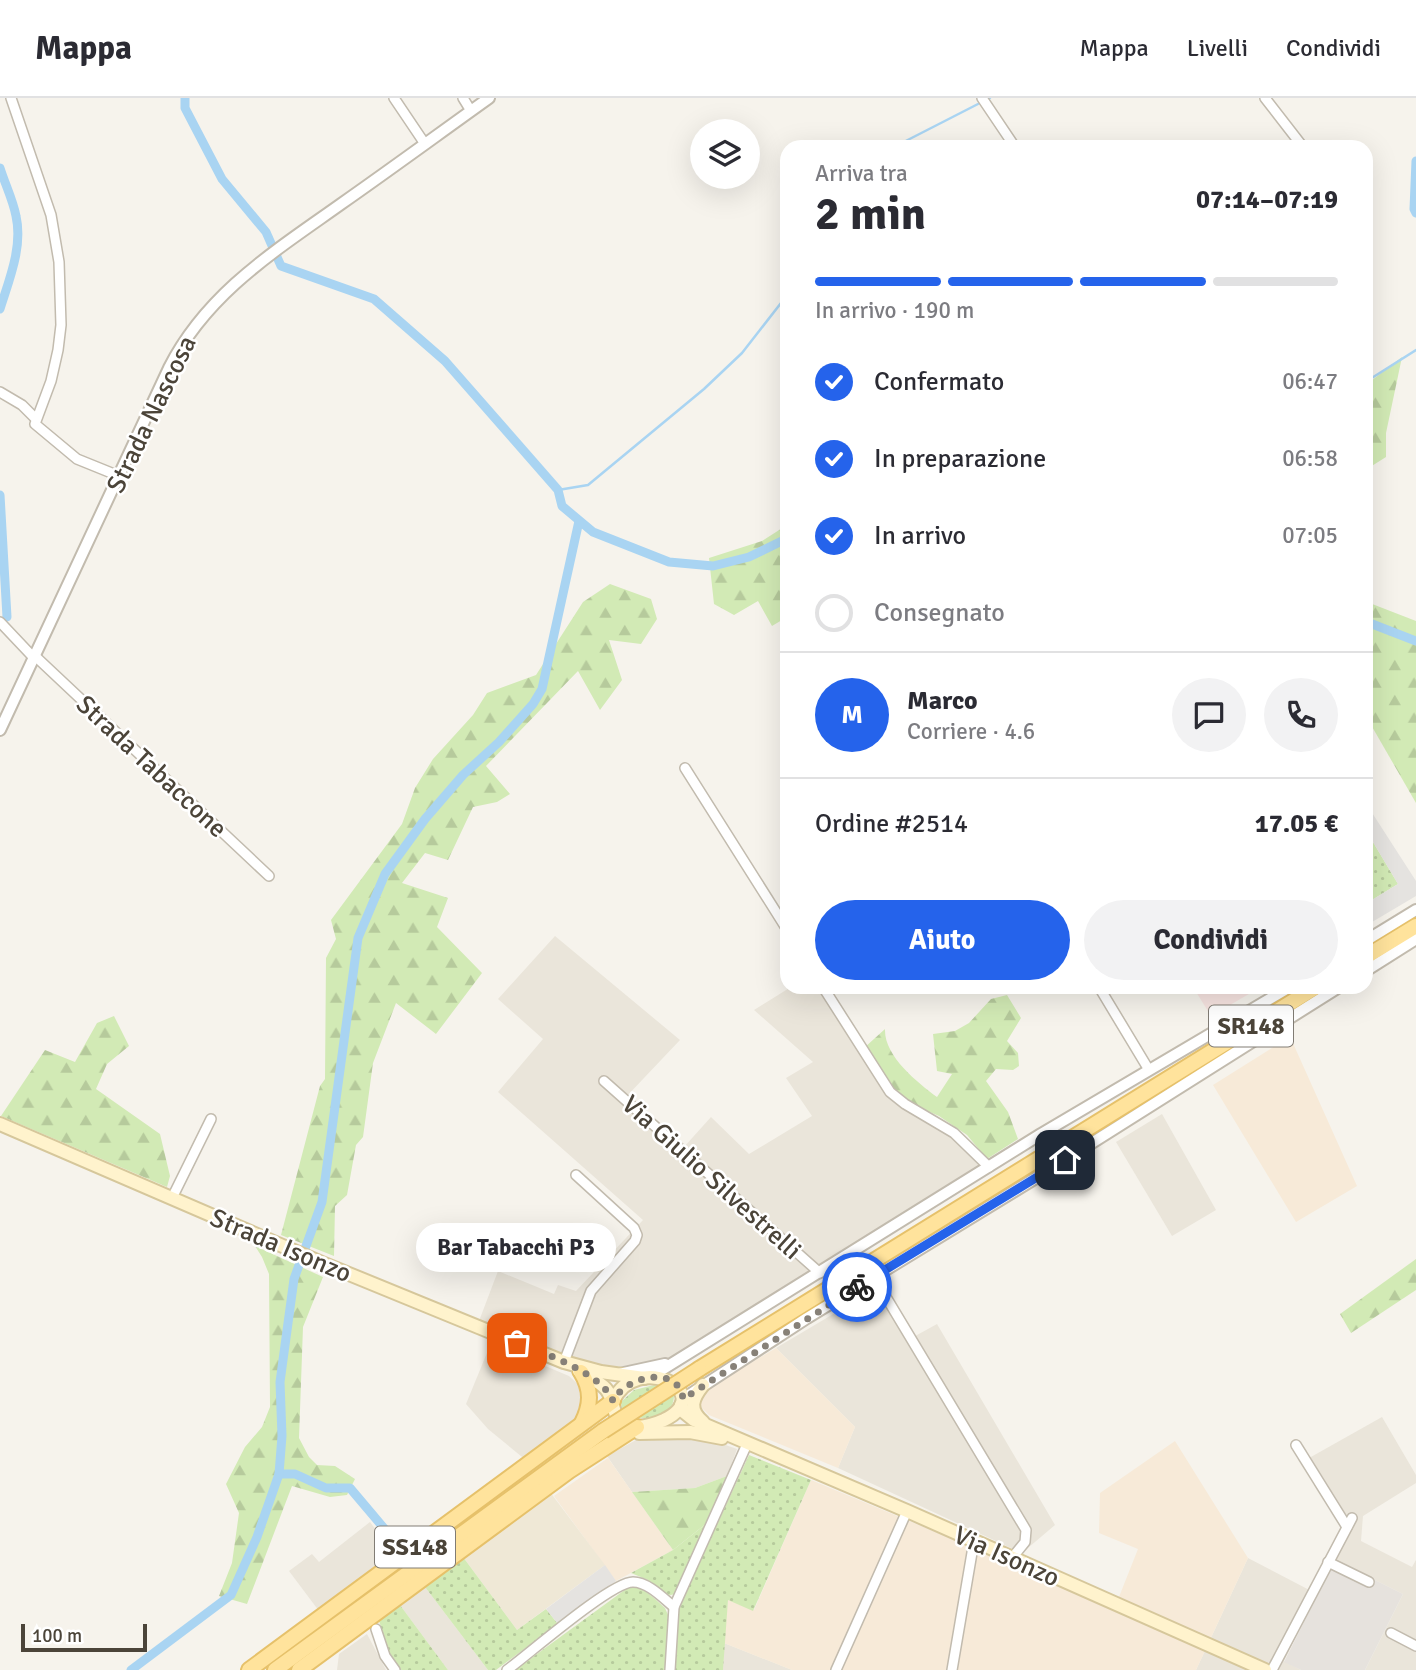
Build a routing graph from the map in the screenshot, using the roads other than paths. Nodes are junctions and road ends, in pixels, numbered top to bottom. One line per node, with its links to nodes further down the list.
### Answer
1 (11, 98): 12 (street)
2 (394, 98): 10 (street)
3 (463, 98): 7 (street)
4 (489, 98): 7 (street, Strada Nascosa)
5 (982, 98): 8 (street)
6 (1265, 98): 9 (street)
7 (471, 111): 10 (street, Strada Nascosa)
8 (1010, 140)
9 (1298, 140)
10 (425, 144): 13 (street, Strada Nascosa)
11 (1, 392): 12 (street)
12 (36, 419): 13 (street)
13 (119, 476): 15 (street, Strada Nascosa)
14 (0, 622): 15 (street, Strada Tabaccone)
15 (34, 657): 16 (street, Strada Nascosa); 18 (street, Strada Tabaccone)
16 (0, 730)
17 (685, 768): 20 (street)
18 (269, 876)
19 (1416, 910): 22 (street)
20 (780, 918)
21 (1416, 926): 24 (main road)
22 (1373, 936)
23 (1416, 939): 25 (street)
24 (1373, 952)
25 (1373, 966)
26 (827, 994): 35 (street)
27 (1103, 994): 31 (street)
28 (1278, 994): 31 (street)
29 (1305, 994): 65 (main road, SR148, bridge)
30 (1328, 994): 39 (street)
31 (1149, 1070): 35 (street)
32 (604, 1081): 38 (street, Via Giulio Silvestrelli)
33 (211, 1119): 37 (street)
34 (0, 1124): 37 (main road, Strada Isonzo)
35 (989, 1167): 38 (street)
36 (576, 1175): 41 (street)
37 (172, 1198): 41 (main road, Strada Isonzo)
38 (820, 1273): 40 (street)
39 (874, 1277): 45 (street); 57 (street)
40 (681, 1358): 43 (street); 44 (street)
41 (564, 1362): 42 (main road); 43 (main road)
42 (580, 1372): 46 (main road); 49 (main road)
43 (619, 1374): 44 (main road)
44 (648, 1377): 46 (main road); 47 (main road)
45 (703, 1385): 47 (street); 51 (main road)
46 (613, 1401): 49 (main road, SS148); 50 (main road)
47 (682, 1402): 48 (main road); 51 (main road)
48 (664, 1420): 50 (main road); 51 (main road)
49 (582, 1424): 64 (main road, SS148)
50 (637, 1427): 52 (main road)
51 (704, 1429): 52 (main road); 53 (main road, Via Isonzo)
52 (622, 1437): 61 (main road)
53 (747, 1444): 55 (main road, Via Isonzo); 60 (street)
54 (1296, 1445): 58 (street)
55 (907, 1511): 56 (main road, Via Isonzo); 70 (street)
56 (974, 1541): 57 (main road, Via Isonzo); 71 (street)
57 (1012, 1558): 72 (main road, Via Isonzo)
58 (1328, 1562): 59 (street); 73 (street)
59 (1369, 1582)
60 (674, 1607): 68 (street); 69 (street)
61 (373, 1623): 66 (main road); 67 (street)
62 (1391, 1633): 63 (street)
63 (1416, 1646)
64 (249, 1670)
65 (275, 1670)
66 (299, 1670)
67 (395, 1670)
68 (507, 1670)
69 (670, 1670)
70 (836, 1670)
71 (952, 1670)
72 (1265, 1670)
73 (1272, 1670)

